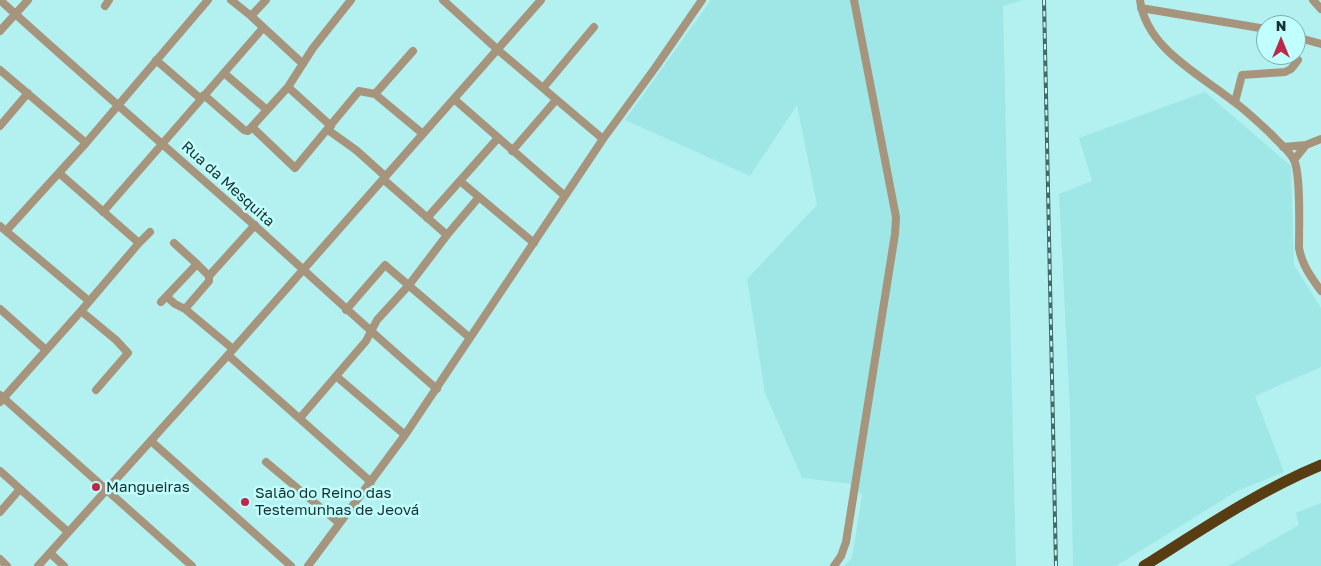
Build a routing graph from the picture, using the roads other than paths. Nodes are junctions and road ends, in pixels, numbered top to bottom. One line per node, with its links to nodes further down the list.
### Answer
1 (0, 0): 14 (street, Rua da Mesquita)
2 (28, 0): 14 (street)
3 (208, 0): 24 (street)
4 (231, 0): 15 (street)
5 (266, 0): 15 (street)
6 (351, 0): 25 (street)
7 (701, 0): 44 (street)
8 (854, 0): 107 (street)
9 (1313, 0): 13 (street)
10 (445, 1): 22 (street)
11 (537, 2): 22 (street)
12 (1141, 4): 16 (street); 36 (street)
13 (1321, 9)
14 (16, 14): 19 (street); 37 (street, Rua da Mesquita)
15 (251, 16): 18 (street)
16 (1256, 26)
17 (594, 27): 30 (street)
18 (263, 28): 25 (street); 28 (street)
19 (0, 31)
20 (1306, 40): 21 (street)
21 (1321, 44)
22 (498, 50): 30 (street); 34 (street)
23 (414, 51): 32 (street)
24 (156, 60): 33 (street); 37 (street)
25 (303, 64): 29 (street)
26 (1294, 65): 36 (street)
27 (0, 70): 31 (street)
28 (224, 73): 33 (street); 38 (street)
29 (288, 87): 38 (street); 41 (street)
30 (542, 88): 35 (street)
31 (28, 94): 39 (street); 46 (street)
32 (375, 94): 41 (street); 42 (street)
33 (202, 97): 40 (street); 47 (street)
34 (454, 99): 42 (street); 43 (street)
35 (556, 100): 44 (street); 50 (street)
36 (1235, 102): 49 (street)
37 (118, 106): 46 (street); 47 (street, Rua da Mesquita)
38 (267, 110): 40 (street)
39 (0, 126)
40 (253, 128): 41 (street)
41 (330, 128): 53 (street)
42 (423, 134): 53 (street)
43 (498, 138): 50 (street); 54 (street)
44 (603, 139): 55 (street)
45 (1321, 139): 48 (street)
46 (86, 143): 52 (street)
47 (162, 144): 57 (street); 59 (street, Rua da Mesquita)
48 (1306, 145): 49 (street); 51 (street)
49 (1283, 146): 51 (street)
50 (512, 151): 55 (street)
51 (1294, 160): 70 (street)
52 (59, 173): 57 (street); 60 (street)
53 (384, 177): 58 (street); 67 (street)
54 (460, 180): 56 (street); 58 (street)
55 (566, 196): 63 (street)
56 (480, 197): 62 (street); 63 (street)
57 (103, 212): 64 (street)
58 (427, 218): 62 (street)
59 (254, 226): 67 (street, Rua da Mesquita); 68 (street)
60 (3, 228): 71 (street)
61 (150, 232): 64 (street)
62 (447, 235): 69 (street)
63 (534, 242): 77 (street)
64 (139, 243): 71 (street)
65 (174, 243): 66 (street)
66 (196, 264): 68 (street); 73 (street)
67 (302, 270): 74 (street, Rua da Mesquita); 79 (street)
68 (209, 276): 73 (street)
69 (409, 285): 74 (street); 76 (street); 77 (street)
70 (1321, 290)
71 (89, 301): 75 (street)
72 (0, 309): 78 (street)
73 (185, 309): 79 (street)
74 (346, 310): 76 (street, Rua da Mesquita)
75 (81, 311): 78 (street); 82 (street)
76 (371, 332): 80 (street); 81 (street, Rua da Mesquita)
77 (470, 338): 81 (street)
78 (46, 350): 83 (street)
79 (231, 352): 84 (street); 86 (street)
80 (336, 376): 84 (street); 85 (street)
81 (436, 389): 85 (street)
82 (96, 390)
83 (1, 399): 93 (street)
84 (300, 418): 91 (street)
85 (406, 435): 91 (street)
86 (151, 441): 93 (street); 105 (street)
87 (266, 462): 95 (street)
88 (1321, 465): 108 (highway)
89 (0, 471): 92 (street)
90 (1321, 473): 109 (highway)
91 (371, 482): 95 (street)
92 (20, 489): 94 (street); 96 (street)
93 (107, 490): 96 (street); 99 (street)
94 (0, 512)
95 (339, 523): 106 (street)
96 (68, 532): 97 (street)
97 (50, 553): 101 (street); 102 (street)
98 (0, 559): 100 (street)
99 (184, 559): 103 (street); 104 (street)
100 (7, 566)
101 (38, 566)
102 (64, 566)
103 (178, 566)
104 (192, 566)
105 (292, 566)
106 (308, 566)
107 (834, 566)
108 (1144, 566)
109 (1156, 566)

